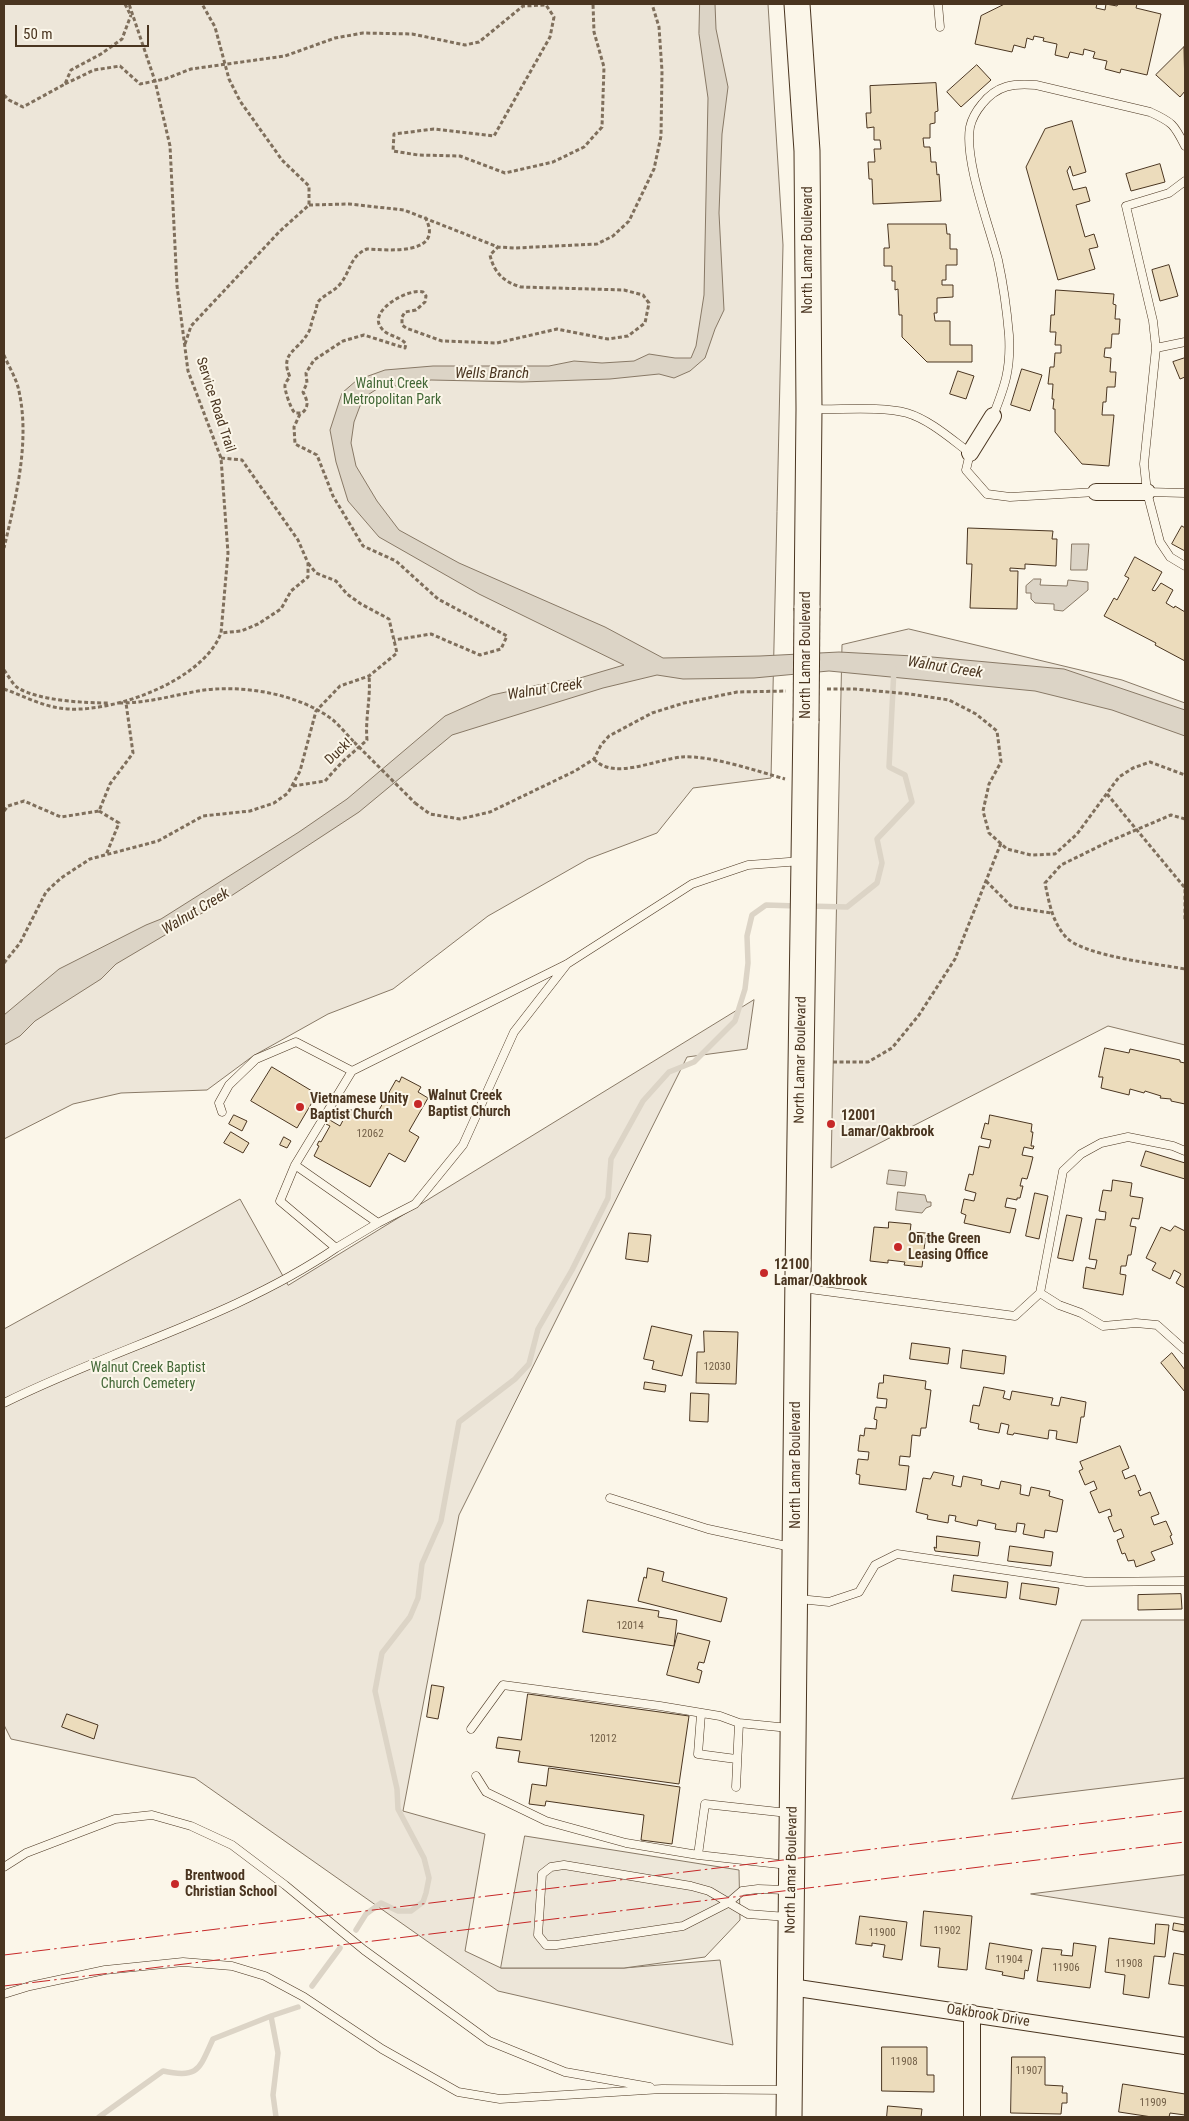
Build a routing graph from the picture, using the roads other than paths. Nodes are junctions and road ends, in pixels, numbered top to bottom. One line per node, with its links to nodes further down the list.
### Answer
1 (797, 4): 8 (main road, North Lamar Boulevard)
2 (938, 4): 3 (lane)
3 (940, 28)
4 (1185, 146): 9 (lane)
5 (1185, 181): 7 (lane)
6 (1185, 342): 7 (lane)
7 (1156, 348): 12 (lane)
8 (809, 409): 10 (lane); 15 (main road, North Lamar Boulevard, bridge)
9 (993, 416): 10 (street)
10 (970, 453): 11 (lane)
11 (1096, 492): 12 (street)
12 (1147, 492): 13 (lane); 14 (lane)
13 (1185, 493)
14 (1185, 566)
15 (804, 864): 16 (lane); 23 (main road, North Lamar Boulevard)
16 (567, 964): 17 (lane); 21 (lane)
17 (352, 1071): 18 (lane); 20 (lane)
18 (222, 1112)
19 (1185, 1151): 24 (lane)
20 (295, 1165): 21 (lane); 22 (lane)
21 (378, 1224): 22 (lane)
22 (336, 1248): 26 (lane)
23 (798, 1287): 24 (lane); 28 (main road, North Lamar Boulevard)
24 (1040, 1293): 25 (lane)
25 (1185, 1350)
26 (4, 1403)
27 (610, 1498): 28 (lane)
28 (796, 1548): 30 (main road, North Lamar Boulevard)
29 (1185, 1581): 30 (lane)
30 (795, 1599): 33 (main road, North Lamar Boulevard)
31 (701, 1714): 32 (lane); 34 (lane); 35 (lane)
32 (739, 1723): 33 (lane); 35 (lane)
33 (794, 1728): 38 (main road, North Lamar Boulevard)
34 (471, 1729)
35 (736, 1759): 37 (lane)
36 (476, 1776): 39 (lane)
37 (736, 1787)
38 (793, 1813): 39 (lane); 40 (main road, North Lamar Boulevard)
39 (698, 1855): 40 (lane)
40 (792, 1866): 42 (main road, North Lamar Boulevard)
41 (4, 1867): 49 (lane)
42 (792, 1891): 43 (lane); 44 (main road, North Lamar Boulevard)
43 (728, 1903): 43 (lane); 44 (lane)
44 (792, 1917): 45 (main road, North Lamar Boulevard)
45 (791, 1987): 47 (street, Oakbrook Drive); 50 (main road, North Lamar Boulevard)
46 (4, 1994): 49 (lane)
47 (972, 2013): 48 (street, Oakbrook Drive); 52 (street)
48 (1185, 2046)
49 (662, 2089): 50 (lane)
50 (789, 2090): 51 (main road, North Lamar Boulevard)
51 (789, 2117)
52 (972, 2117)

